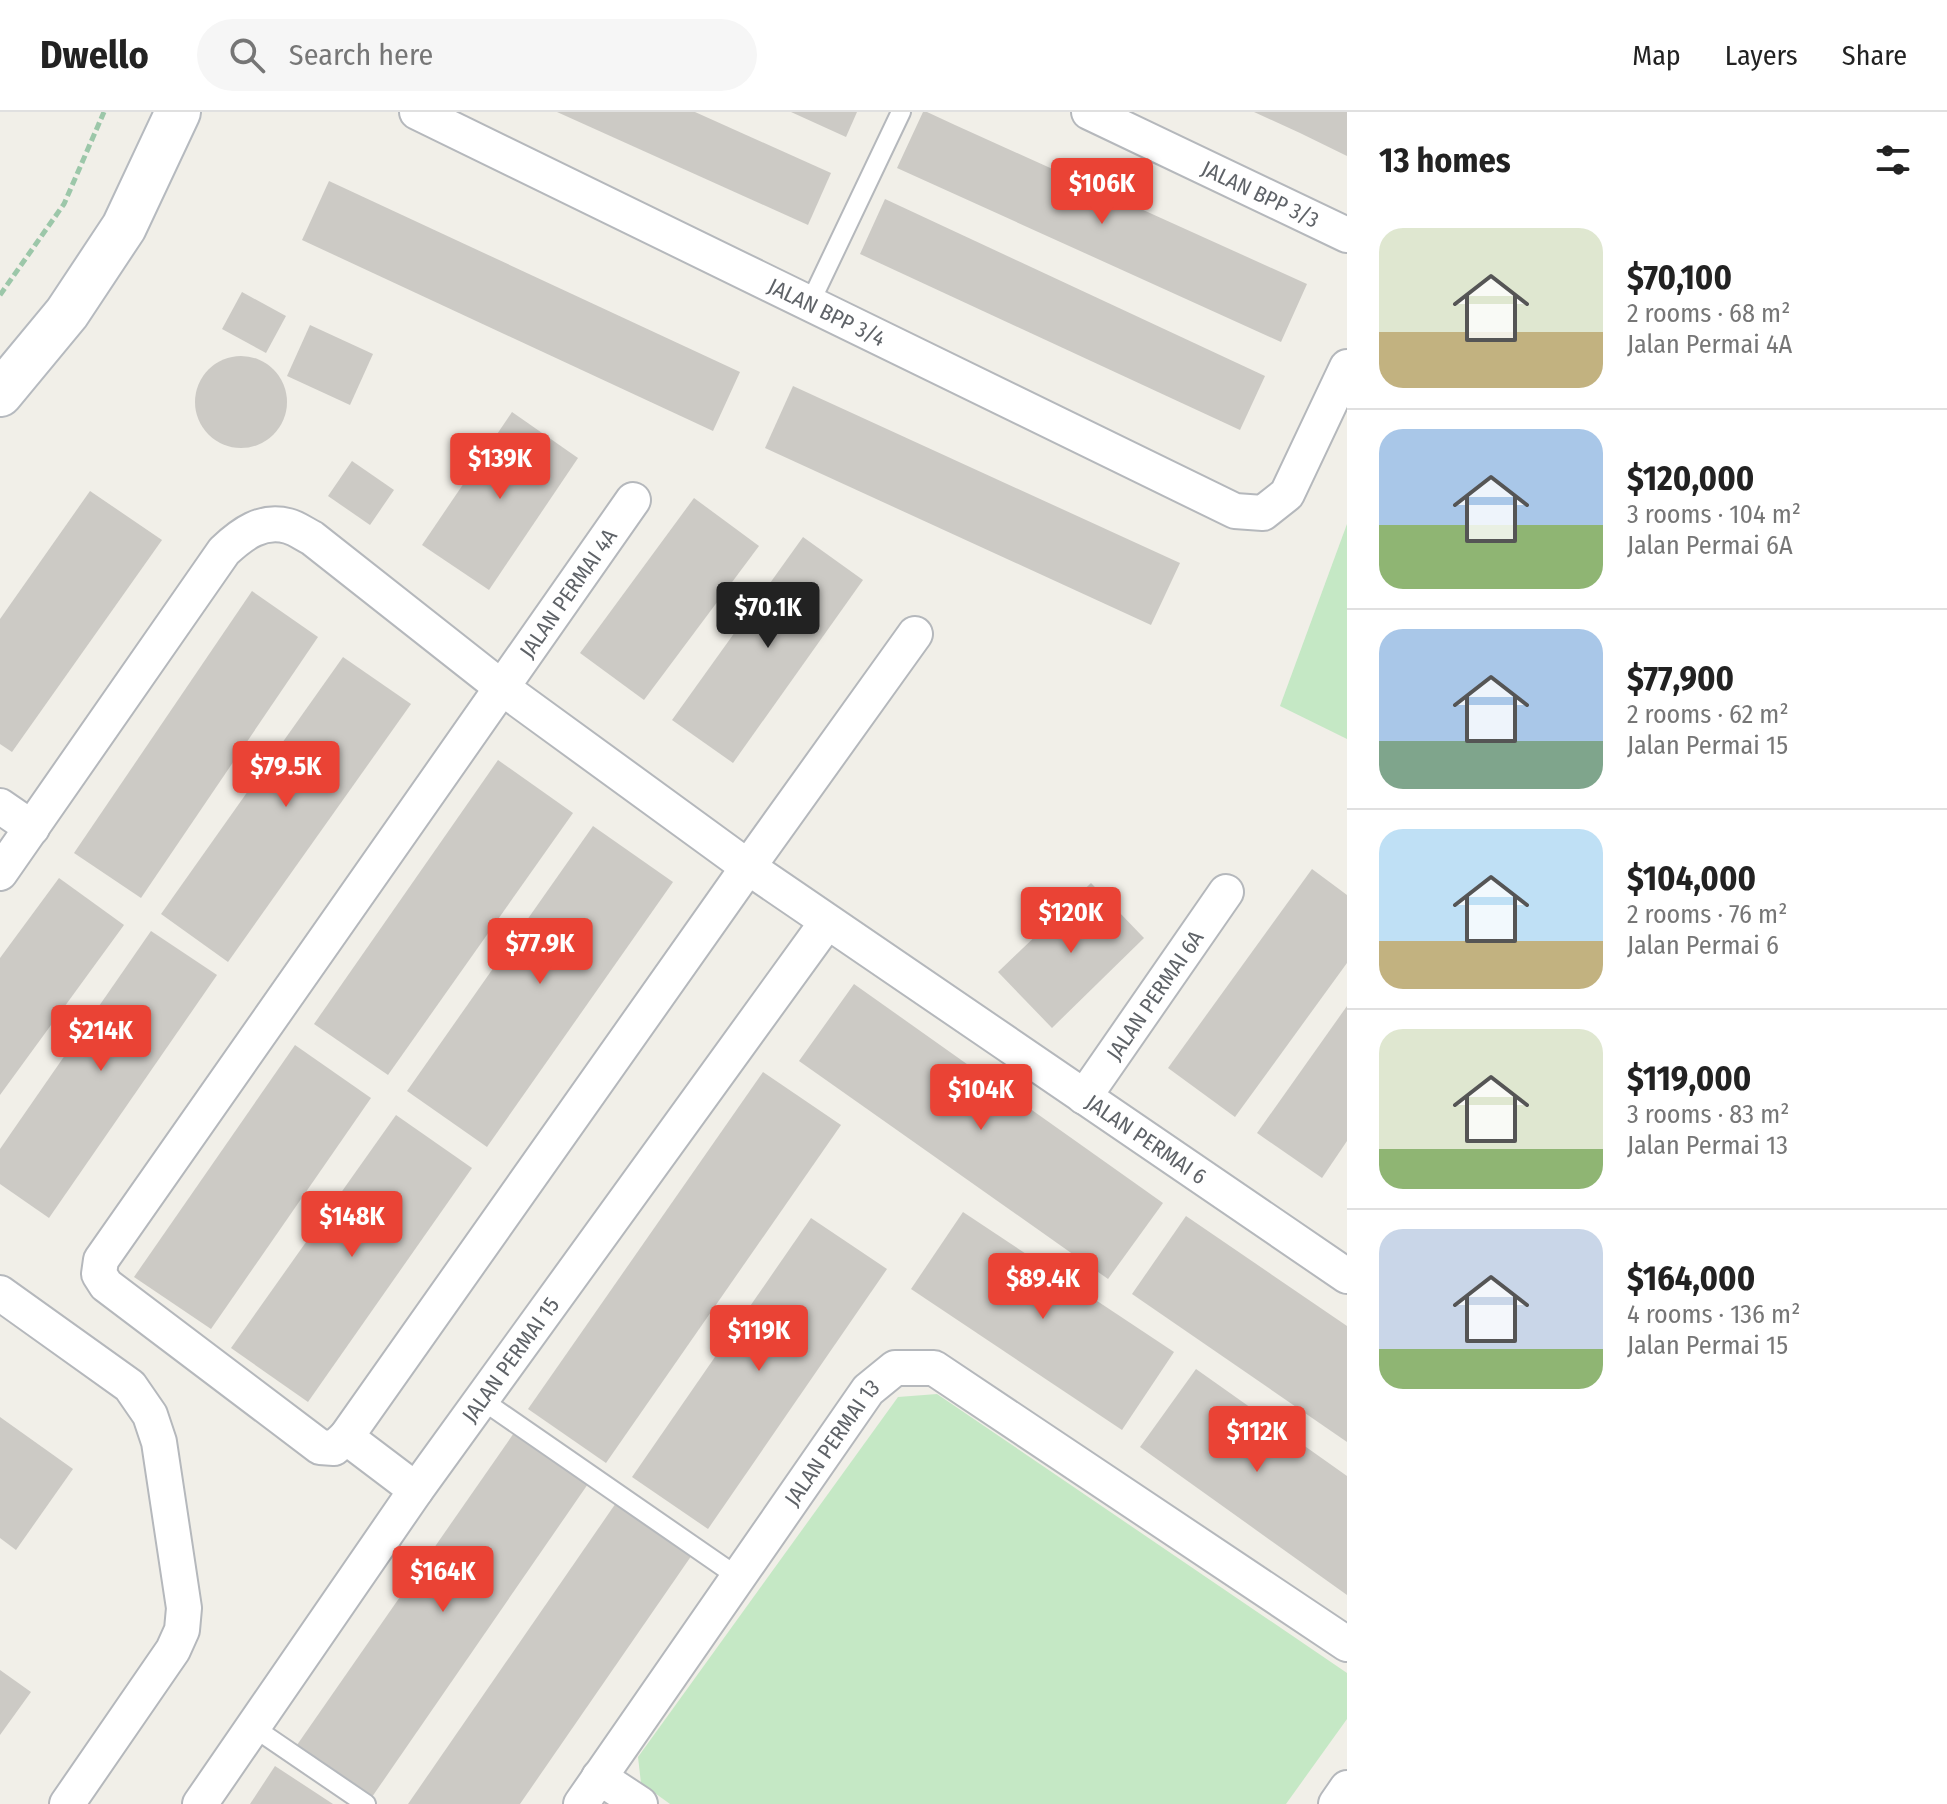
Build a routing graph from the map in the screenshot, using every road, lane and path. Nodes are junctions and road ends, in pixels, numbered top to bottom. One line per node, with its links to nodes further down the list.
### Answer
1 (104, 112): 7 (path)
2 (178, 112): 10 (street)
3 (417, 112): 8 (street, JALAN BPP 3/4)
4 (901, 112): 8 (lane)
5 (1089, 112): 6 (street, JALAN BPP 3/3)
6 (1347, 235)
7 (0, 295)
8 (810, 303): 9 (street, JALAN BPP 3/4)
9 (1347, 367)
10 (0, 394)
11 (633, 500): 13 (street, JALAN PERMAI 4A)
12 (915, 634): 16 (street)
13 (501, 687): 15 (street, JALAN PERMAI 6); 16 (street, JALAN PERMAI 6); 24 (street, JALAN PERMAI 4A)
14 (0, 806): 15 (street)
15 (32, 828): 17 (street, JALAN PERMAI 6)
16 (748, 867): 19 (street, JALAN PERMAI 6); 24 (street)
17 (0, 873)
18 (1226, 892): 20 (street, JALAN PERMAI 6A)
19 (827, 922): 20 (street, JALAN PERMAI 6); 23 (street, JALAN PERMAI 15)
20 (1084, 1097): 21 (street, JALAN PERMAI 6)
21 (1341, 1259)
22 (0, 1293): 31 (street)
23 (482, 1400): 25 (street, JALAN PERMAI 15); 26 (lane)
24 (346, 1437): 25 (street)
25 (416, 1490): 28 (street, JALAN PERMAI 15)
26 (738, 1577): 27 (street, JALAN PERMAI 13); 30 (street, JALAN PERMAI 13)
27 (1347, 1644)
28 (253, 1727): 32 (street, JALAN PERMAI 15); 33 (lane)
29 (1347, 1788): 35 (street)
30 (590, 1790): 34 (street)
31 (67, 1804)
32 (200, 1804)
33 (366, 1804)
34 (640, 1804)
35 (1336, 1804)

